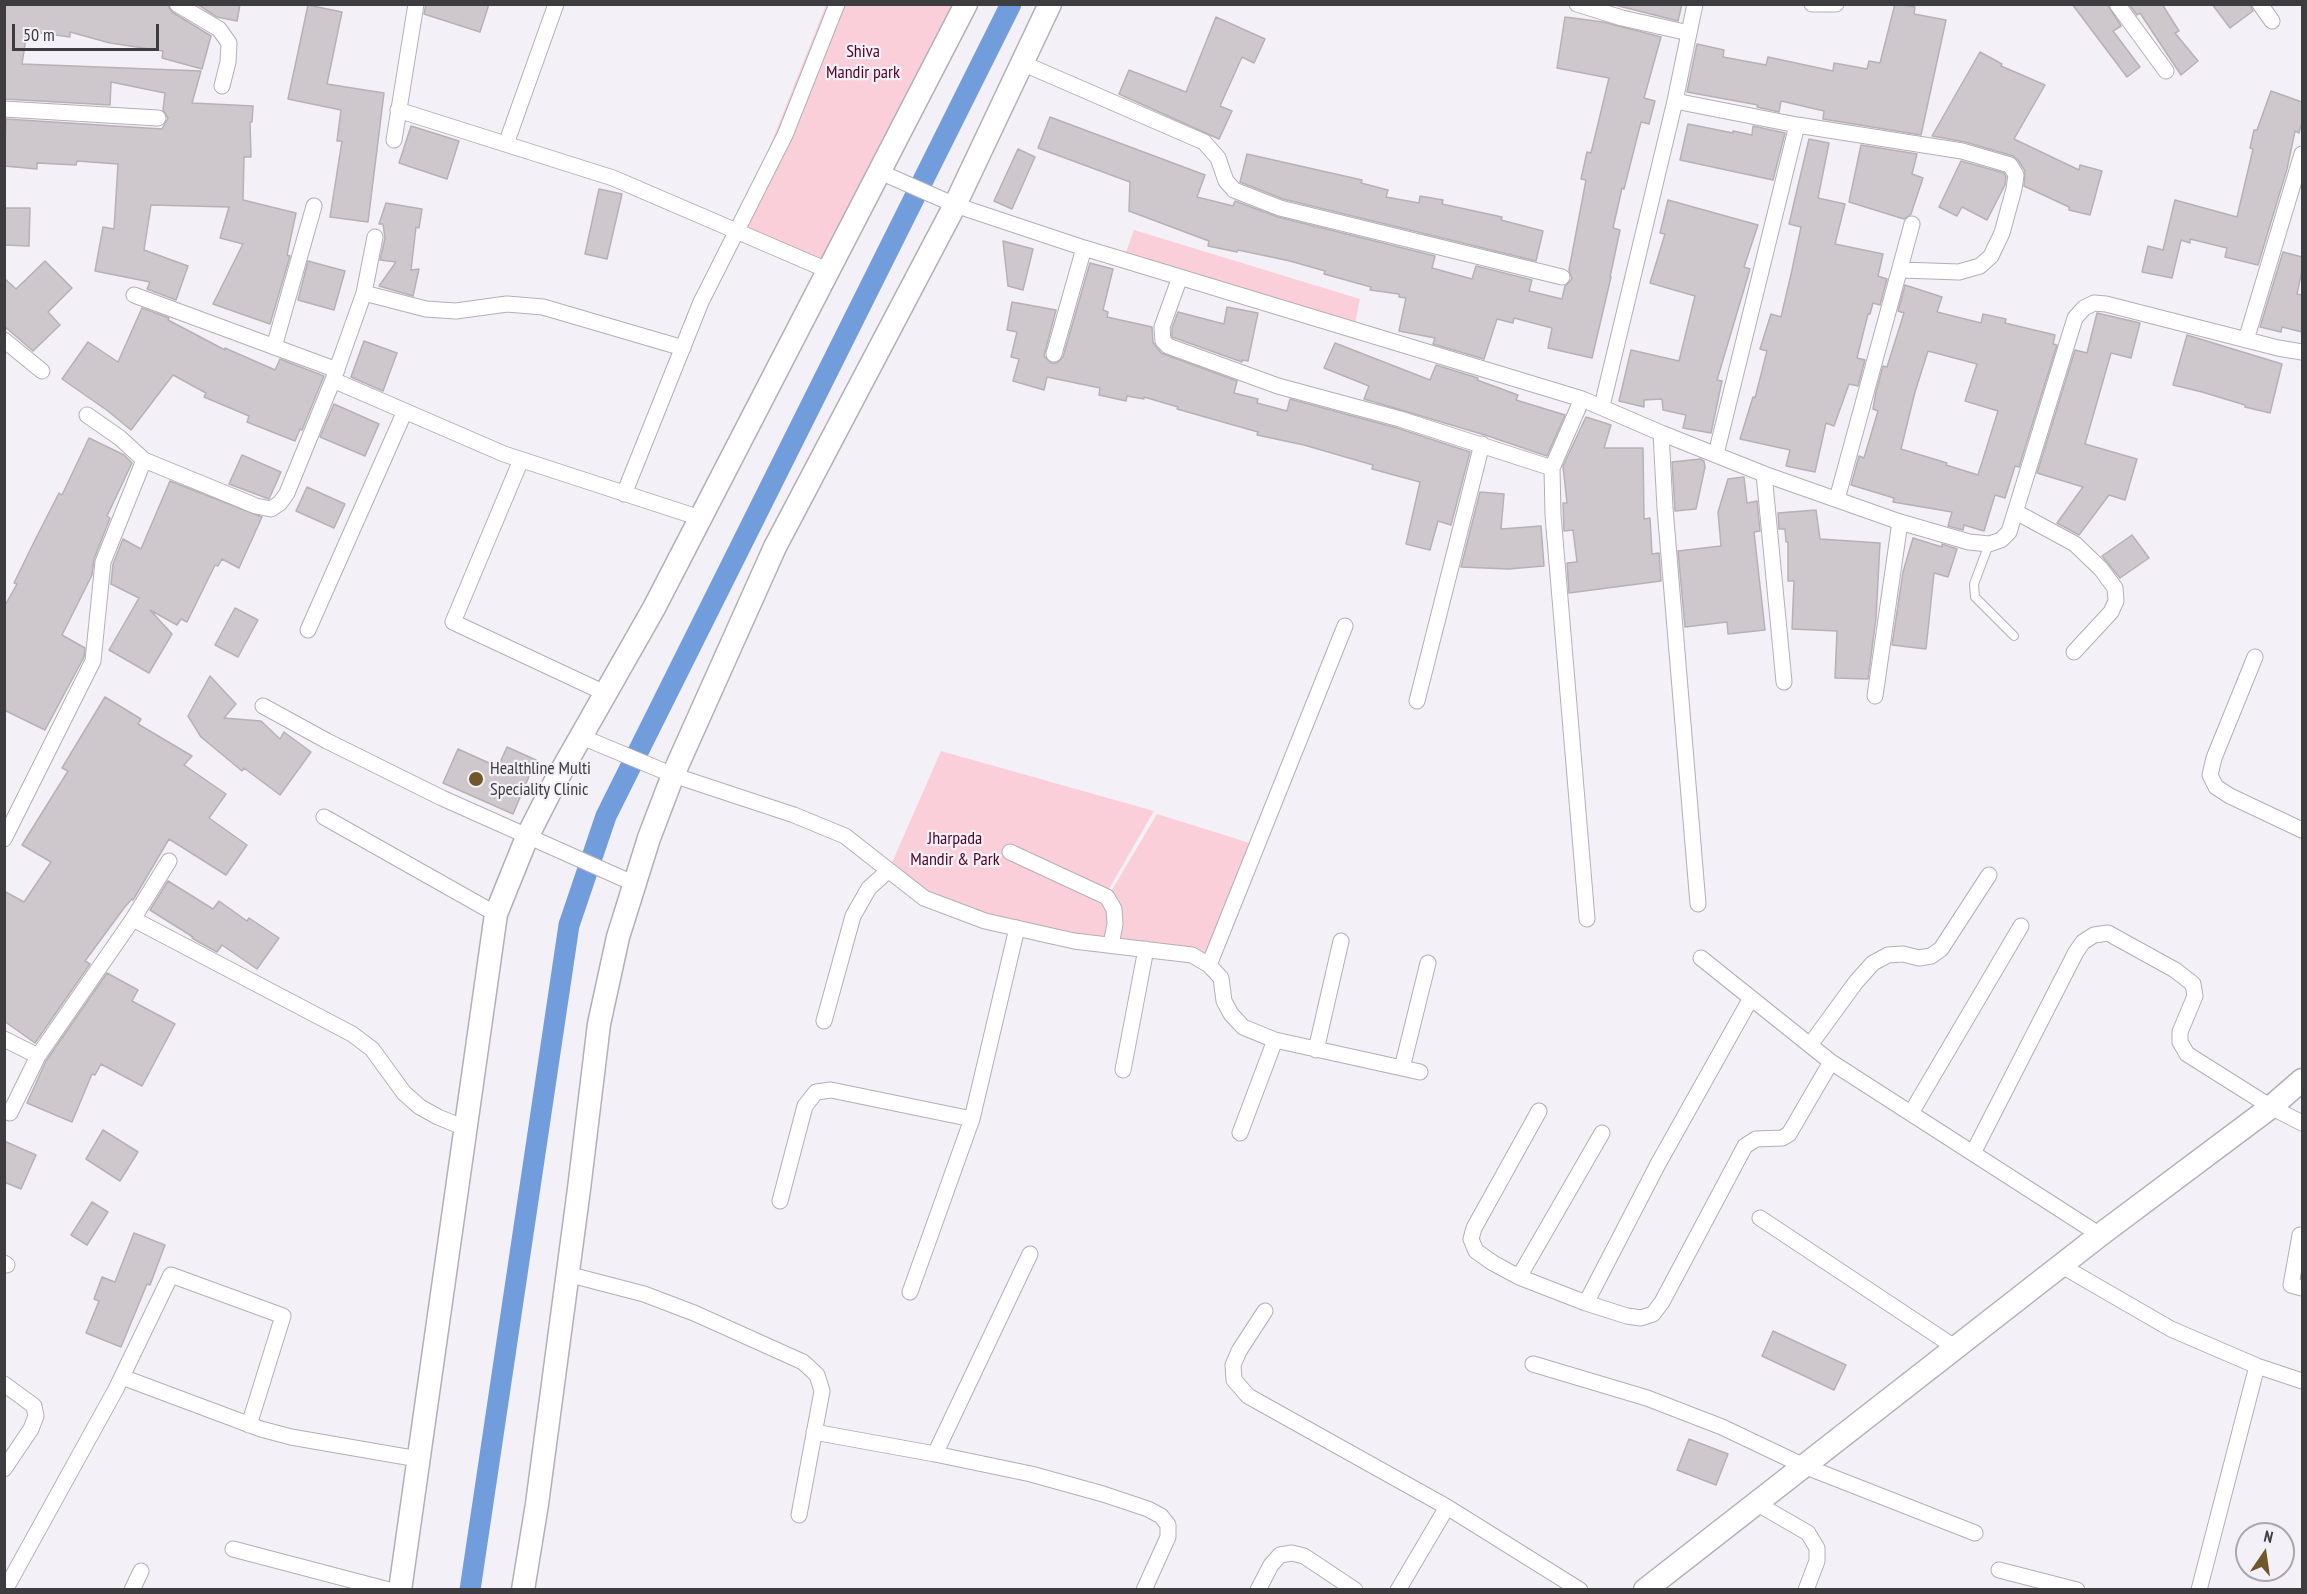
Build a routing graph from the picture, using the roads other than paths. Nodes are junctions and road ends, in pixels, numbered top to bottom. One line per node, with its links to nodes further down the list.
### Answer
1 (177, 4): 17 (street)
2 (416, 4): 20 (street)
3 (556, 4): 24 (street)
4 (837, 4): 30 (street)
5 (966, 4): 26 (street)
6 (1050, 4): 15 (street)
7 (1577, 4): 14 (street)
8 (1695, 4): 14 (street)
9 (1812, 4): 10 (street)
10 (1836, 4)
11 (2118, 4): 16 (street)
12 (2260, 4): 13 (street)
13 (2272, 21)
14 (1689, 33): 18 (street)
15 (1022, 63): 27 (street); 35 (street)
16 (2166, 71)
17 (222, 86)
18 (1675, 101): 22 (street); 48 (street)
19 (4, 109): 21 (street)
20 (398, 110): 23 (street); 24 (street)
21 (158, 118)
22 (1797, 124): 34 (street); 53 (street)
23 (394, 140)
24 (506, 144): 30 (street)
25 (2302, 154): 40 (street)
26 (880, 172): 27 (street); 33 (street)
27 (954, 204): 32 (street); 75 (street)
28 (314, 206): 41 (street)
29 (1912, 224): 34 (street)
30 (736, 229): 33 (street); 42 (street)
31 (375, 237): 37 (street)
32 (1084, 248): 36 (street); 44 (street)
33 (827, 270): 61 (street)
34 (1901, 270): 59 (street)
35 (1562, 277)
36 (1180, 278): 47 (street); 52 (street)
37 (364, 292): 42 (street); 46 (street)
38 (134, 295): 41 (street)
39 (4, 340): 45 (street)
40 (2246, 340): 43 (street); 60 (street)
41 (274, 347): 46 (street)
42 (683, 348): 58 (street)
43 (2302, 352)
44 (1054, 354)
45 (42, 371)
46 (335, 375): 49 (street); 54 (street)
47 (1582, 399): 48 (street); 56 (street)
48 (1602, 406): 51 (street)
49 (405, 411): 55 (street); 65 (street)
50 (87, 415): 54 (street)
51 (1660, 433): 53 (street); 85 (street)
52 (1482, 444): 56 (street); 72 (street)
53 (1716, 454): 57 (street)
54 (144, 460): 79 (street)
55 (520, 460): 58 (street); 70 (street)
56 (1552, 468): 88 (street)
57 (1764, 474): 59 (street); 69 (street)
58 (624, 494): 61 (street)
59 (1837, 499): 62 (street)
60 (2016, 512): 63 (street); 67 (street)
61 (700, 518): 70 (street)
62 (1900, 522): 63 (street); 71 (street)
63 (1989, 544): 66 (lane)
64 (1345, 626): 96 (street)
65 (308, 630)
66 (2014, 636)
67 (2074, 652)
68 (2255, 657): 77 (street)
69 (1784, 682)
70 (607, 694): 74 (street)
71 (1875, 696)
72 (1417, 701)
73 (263, 706): 78 (street)
74 (582, 736): 75 (street); 78 (street)
75 (674, 775): 82 (street); 84 (street)
76 (324, 817): 86 (street)
77 (2302, 830)
78 (527, 837): 84 (street); 86 (street)
79 (4, 839)
80 (1010, 852): 92 (street)
81 (169, 861): 87 (street)
82 (888, 871): 90 (street); 98 (street)
83 (1989, 875): 101 (street)
84 (635, 884): 125 (street)
85 (1698, 904)
86 (496, 914): 115 (street)
87 (133, 920): 103 (street); 115 (street)
88 (1587, 920)
89 (2021, 926): 112 (street)
90 (1017, 928): 92 (street); 113 (street)
91 (1341, 941): 102 (street)
92 (1111, 945): 93 (street)
93 (1146, 950): 96 (street); 106 (street)
94 (1701, 958): 97 (street)
95 (1428, 963): 105 (street)
96 (1209, 965): 100 (street)
97 (1751, 998): 101 (street); 129 (street)
98 (824, 1021)
99 (4, 1039): 103 (street)
100 (1275, 1040): 102 (street); 116 (street)
101 (1810, 1045): 104 (street)
102 (1316, 1050): 105 (street)
103 (38, 1056): 111 (street)
104 (1831, 1062): 112 (street); 129 (street)
105 (1402, 1068): 107 (street)
106 (1123, 1070)
107 (1420, 1072)
108 (2302, 1080): 109 (street)
109 (2271, 1107): 114 (street); 118 (street); 121 (street)
110 (1539, 1111): 126 (street)
111 (10, 1113)
112 (1911, 1113): 118 (street)
113 (972, 1119): 119 (street); 128 (street)
114 (2302, 1123)
115 (465, 1128): 140 (street)
116 (1240, 1133)
117 (1602, 1133): 126 (street)
118 (1973, 1153): 121 (street)
119 (780, 1201)
120 (1760, 1218): 131 (street)
121 (2100, 1234): 124 (street)
122 (2302, 1235): 127 (street)
123 (1030, 1254): 139 (street)
124 (2062, 1266): 131 (street); 133 (street)
125 (567, 1274): 138 (street); 154 (street)
126 (1519, 1277): 129 (street)
127 (2302, 1288)
128 (910, 1292)
129 (1586, 1303)
130 (1265, 1311): 144 (street)
131 (1956, 1348): 141 (street)
132 (1533, 1364): 141 (street)
133 (2257, 1366): 135 (street); 163 (street)
134 (122, 1377): 137 (street); 137 (street); 150 (street)
135 (2302, 1381)
136 (4, 1384): 142 (street)
137 (249, 1425): 140 (street)
138 (814, 1432): 139 (street); 145 (street)
139 (935, 1454): 155 (street)
140 (418, 1459): 153 (street)
141 (1804, 1466): 143 (street); 146 (street)
142 (4, 1469)
143 (1756, 1503): 160 (street); 161 (street)
144 (1447, 1507): 158 (street); 159 (street)
145 (799, 1515)
146 (1975, 1533)
147 (233, 1549): 152 (street)
148 (1999, 1570): 162 (street)
149 (141, 1571): 151 (street)
150 (5, 1590)
151 (132, 1590)
152 (389, 1590)
153 (400, 1590)
154 (523, 1590)
155 (1144, 1590)
156 (1258, 1590): 157 (street)
157 (1354, 1590)
158 (1398, 1590)
159 (1580, 1590)
160 (1645, 1590)
161 (1806, 1590)
162 (2077, 1590)
163 (2199, 1590)

